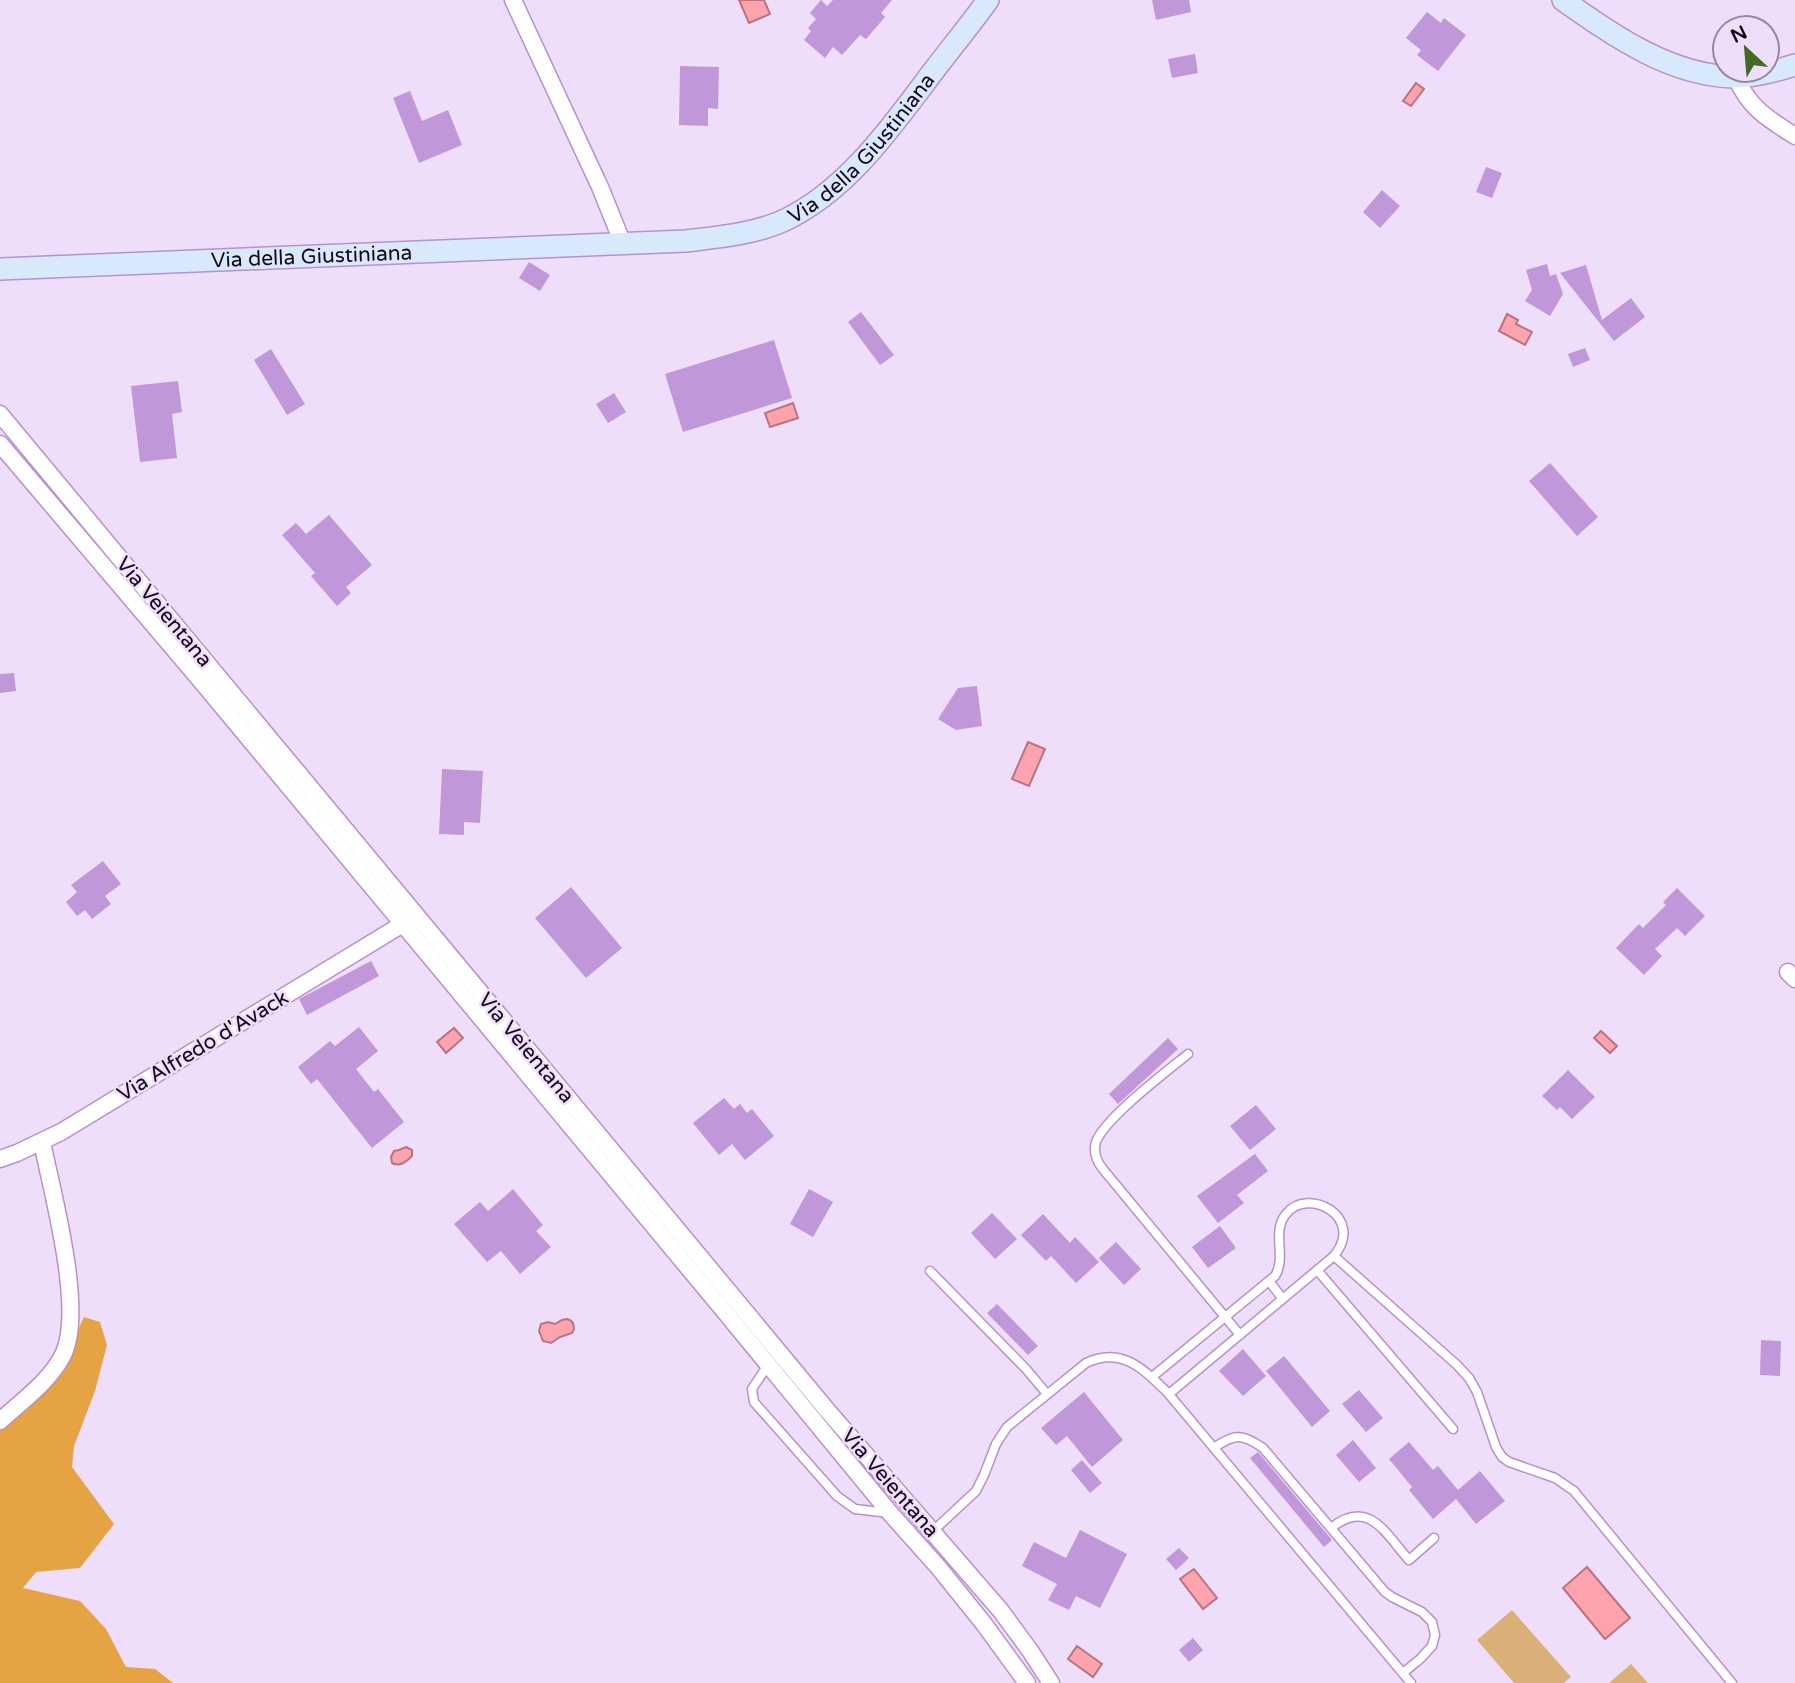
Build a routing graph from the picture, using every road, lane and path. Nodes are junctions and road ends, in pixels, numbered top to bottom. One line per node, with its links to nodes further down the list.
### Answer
1 (513, 0): 7 (street)
2 (1563, 0): 4 (street)
3 (982, 3): 7 (street, Via della Giustiniana)
4 (1711, 75)
5 (1739, 84): 6 (street)
6 (1795, 135)
7 (623, 243): 8 (street, Via della Giustiniana)
8 (0, 269)
9 (0, 414): 11 (street, Via Veientana)
10 (0, 444): 11 (street, Via Veientana)
11 (409, 920): 13 (street, Via Alfredo d'Avack); 22 (street, Via Veientana); 31 (street, Via Veientana)
12 (1188, 1054): 20 (lane)
13 (42, 1142): 14 (street, Via Alfredo d'Avack); 26 (street)
14 (0, 1159)
15 (1334, 1256): 17 (lane); 18 (lane); 38 (lane)
16 (930, 1270): 24 (lane)
17 (1317, 1270): 19 (lane); 27 (lane)
18 (1269, 1281): 19 (lane); 20 (lane)
19 (1282, 1298): 21 (lane)
20 (1225, 1317): 21 (lane); 23 (lane)
21 (1240, 1335): 25 (lane)
22 (768, 1365): 29 (street, Via Veientana); 29 (lane)
23 (1152, 1377): 24 (lane); 25 (lane)
24 (1047, 1394): 31 (lane)
25 (1169, 1394): 28 (lane)
26 (0, 1421)
27 (1453, 1429)
28 (1214, 1448): 30 (lane); 34 (lane)
29 (890, 1513): 33 (street, Via Veientana)
30 (1331, 1528): 32 (lane); 34 (lane)
31 (932, 1532): 33 (street); 36 (street, Via Veientana)
32 (1434, 1538)
33 (918, 1544): 35 (street, Via Veientana)
34 (1403, 1673): 37 (lane)
35 (1027, 1683)
36 (1051, 1683)
37 (1411, 1683)
38 (1732, 1683)

